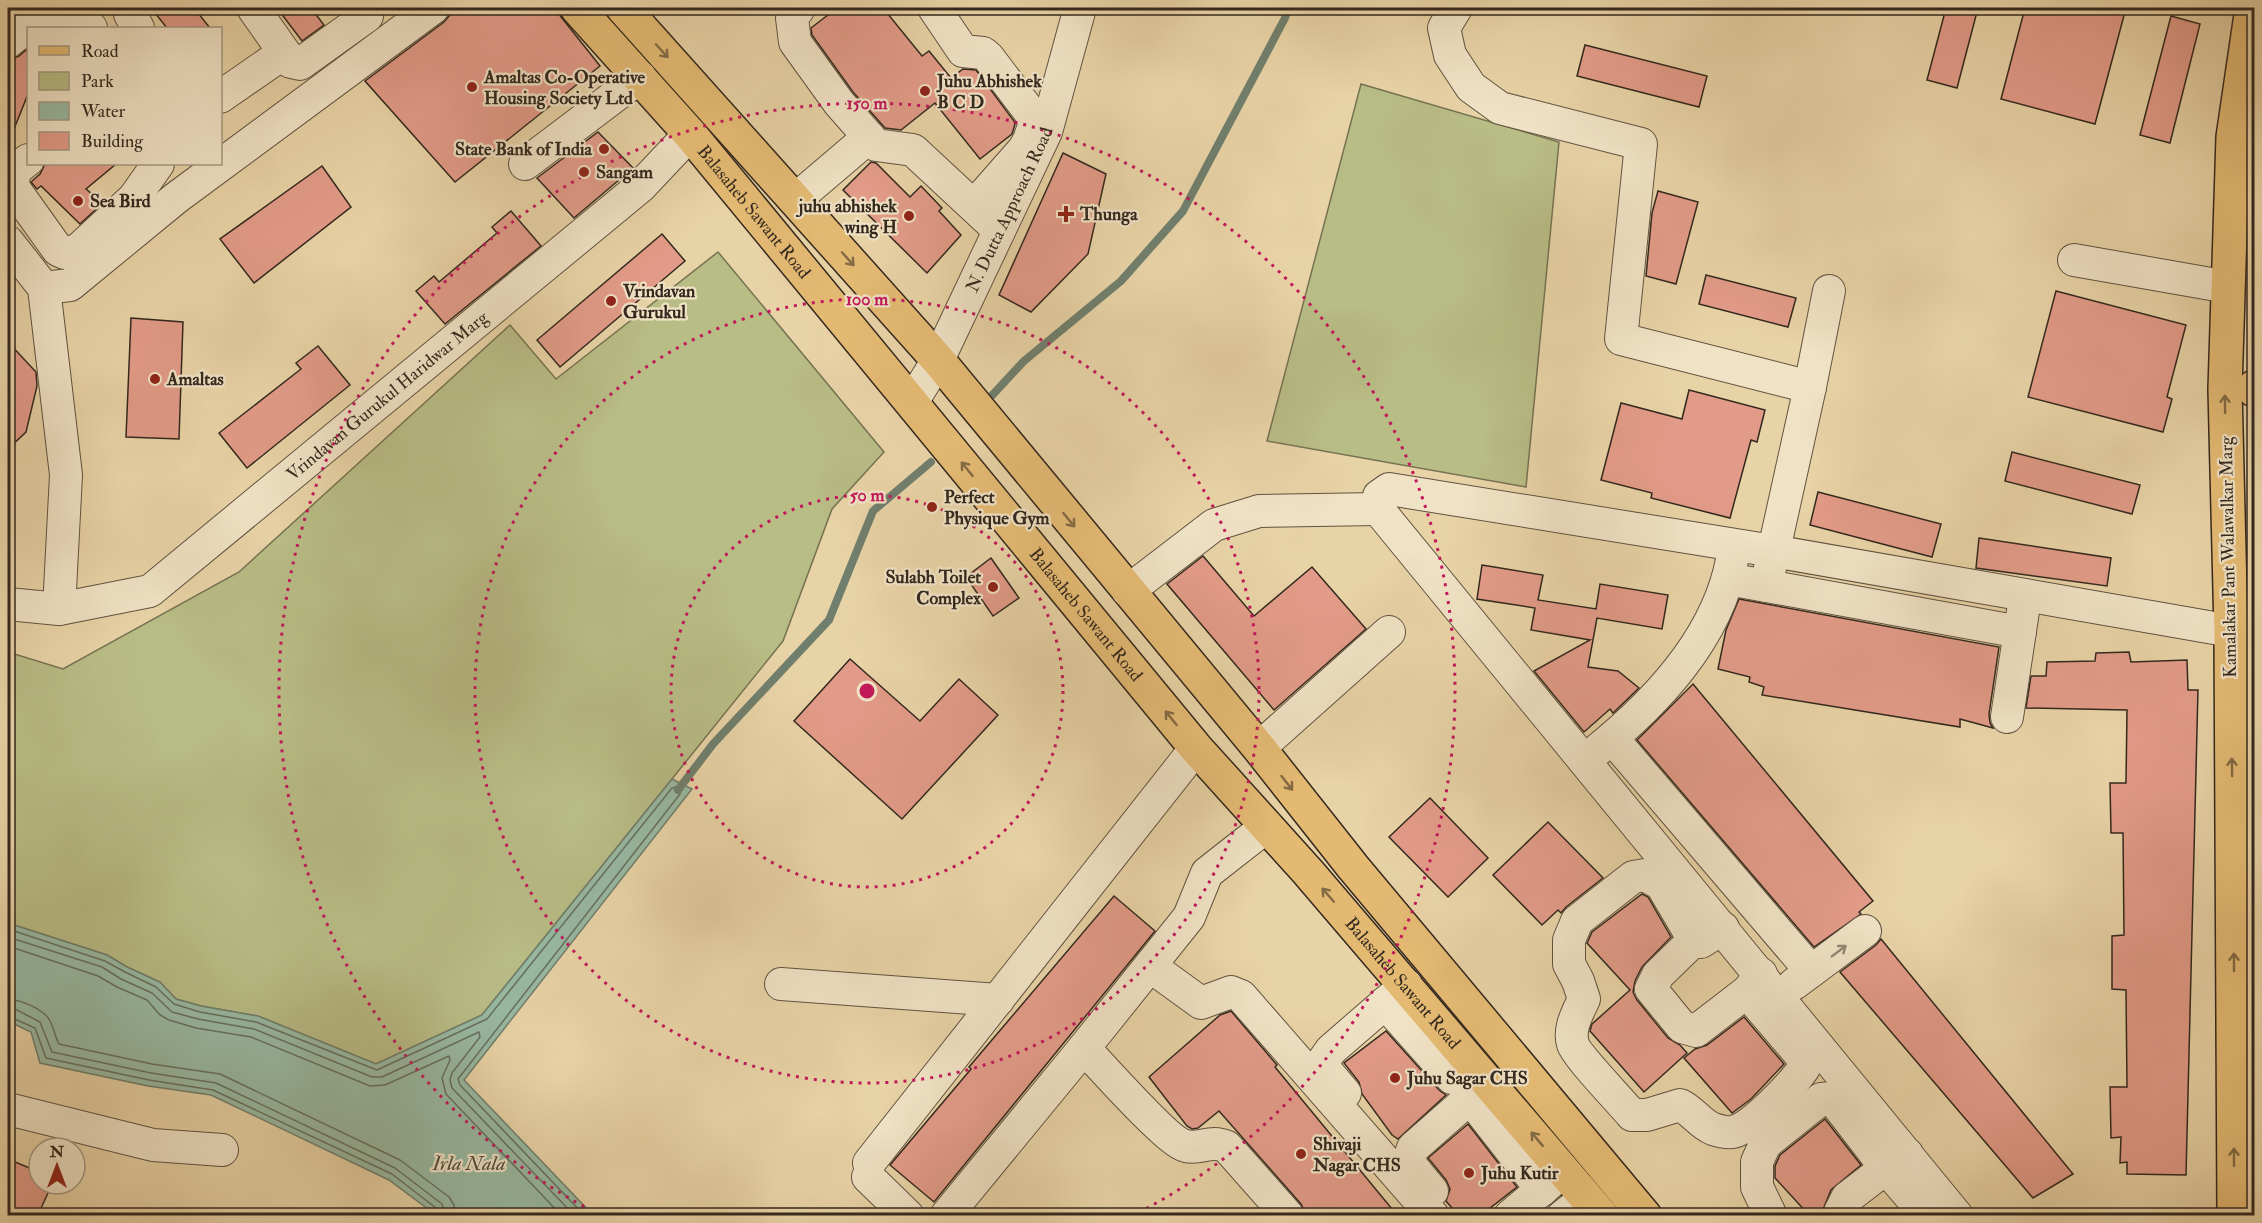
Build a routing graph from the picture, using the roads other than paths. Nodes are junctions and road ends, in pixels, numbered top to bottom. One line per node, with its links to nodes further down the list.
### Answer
1 (33, 8): 14 (street)
2 (131, 8): 16 (street)
3 (230, 8): 19 (street)
4 (253, 8): 13 (street)
5 (433, 8): 17 (street)
6 (577, 8): 20 (main road, Balasaheb Sawant Road)
7 (623, 8): 33 (main road, Balasaheb Sawant Road, one-way to 33)
8 (800, 8): 26 (street)
9 (934, 8): 23 (street)
10 (1080, 8): 23 (street, N. Dutta Approach Road)
11 (1456, 8): 44 (street)
12 (2252, 8): 34 (main road, Kamalakar Pant Walawalkar Marg)
13 (363, 12): 17 (street)
14 (8, 27)
15 (89, 27): 18 (street)
16 (137, 27)
17 (388, 41): 22 (street)
18 (8, 42)
19 (272, 61): 21 (street); 22 (street)
20 (640, 77): 24 (main road, Balasaheb Sawant Road); 30 (street)
21 (222, 96)
22 (305, 102): 27 (street)
23 (1040, 128): 35 (street); 37 (street, N. Dutta Approach Road)
24 (690, 134): 45 (main road, Balasaheb Sawant Road); 54 (street, Vrindavan Gurukul Haridwar Marg)
25 (27, 137): 28 (street)
26 (868, 137): 33 (street); 35 (street)
27 (227, 145)
28 (8, 150)
29 (27, 161): 36 (street)
30 (525, 164)
31 (158, 165): 36 (street)
32 (200, 165): 36 (street)
33 (795, 200): 43 (main road, Balasaheb Sawant Road, one-way to 43)
34 (2242, 202): 40 (main road, Kamalakar Pant Walawalkar Marg)
35 (974, 206): 37 (street)
36 (143, 208): 41 (street)
37 (999, 230): 43 (street, N. Dutta Approach Road)
38 (8, 242): 41 (street)
39 (2074, 260): 40 (street)
40 (2228, 287): 57 (main road, Kamalakar Pant Walawalkar Marg, one-way to 40)
41 (44, 288): 54 (street)
42 (1829, 291): 44 (street)
43 (938, 360): 45 (street, N. Dutta Approach Road); 51 (main road, Balasaheb Sawant Road, one-way to 51)
44 (1810, 387): 48 (street)
45 (912, 402): 60 (main road, Balasaheb Sawant Road, one-way to 45)
46 (1377, 509): 47 (street); 51 (street); 62 (street)
47 (1735, 545): 48 (street); 49 (street)
48 (1773, 551): 50 (street); 52 (street)
49 (1728, 579): 50 (street); 59 (street)
50 (1766, 586): 56 (street)
51 (1128, 591): 61 (main road, Balasaheb Sawant Road)
52 (2026, 596): 56 (street); 57 (street)
53 (8, 604): 54 (street, Vrindavan Gurukul Haridwar Marg)
54 (59, 609)
55 (1389, 632): 61 (street)
56 (2020, 632): 58 (street)
57 (2242, 634): 93 (main road, Kamalakar Pant Walawalkar Marg, one-way to 57)
58 (2007, 717)
59 (1612, 738): 62 (street); 63 (street)
60 (1196, 748): 65 (main road, Balasaheb Sawant Road); 74 (street)
61 (1259, 748): 90 (main road, Balasaheb Sawant Road, one-way to 90)
62 (1585, 760): 64 (street)
63 (1660, 794): 64 (street); 70 (street)
64 (1632, 818): 66 (street)
65 (1267, 826): 69 (street); 73 (main road, Balasaheb Sawant Road, one-way to 65)
66 (1723, 928): 68 (street); 72 (street)
67 (1865, 931): 70 (street, one-way to 67)
68 (1694, 940): 72 (street); 72 (street)
69 (1150, 966): 75 (street); 87 (street)
70 (1811, 971): 72 (street)
71 (781, 984): 74 (street)
72 (1762, 987): 80 (street)
73 (1395, 994): 76 (main road, Balasaheb Sawant Road); 78 (street)
74 (998, 1000): 84 (street)
75 (1084, 1048): 85 (street); 86 (street)
76 (1470, 1086): 81 (main road, Balasaheb Sawant Road); 88 (street)
77 (8, 1109): 79 (street)
78 (1387, 1142)
79 (222, 1150)
80 (1896, 1161): 83 (street); 91 (street); 92 (street)
81 (1553, 1180): 82 (main road, Balasaheb Sawant Road); 89 (street)
82 (1584, 1209)
83 (1940, 1212)
84 (908, 1215)
85 (946, 1215)
86 (1288, 1215)
87 (1432, 1215)
88 (1453, 1215)
89 (1510, 1215)
90 (1645, 1215)
91 (1771, 1215)
92 (1843, 1215)
93 (2234, 1215)

